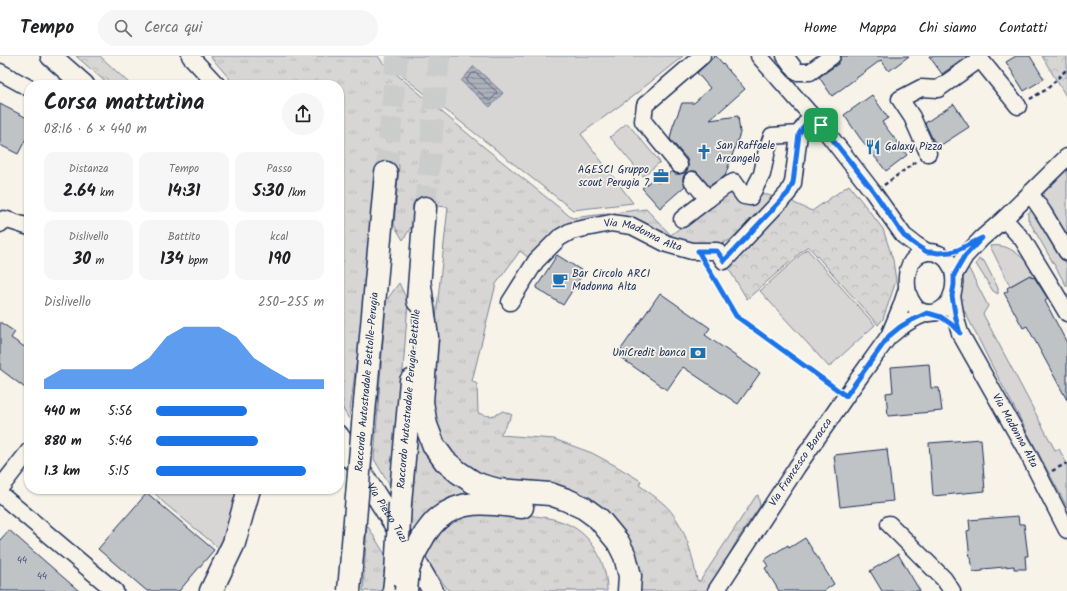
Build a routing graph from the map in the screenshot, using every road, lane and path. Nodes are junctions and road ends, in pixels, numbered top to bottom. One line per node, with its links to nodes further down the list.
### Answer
1 (51, 56): 10 (main road)
2 (190, 56): 11 (street)
3 (702, 56): 18 (street)
4 (759, 56): 14 (street, Via Madonna Alta)
5 (785, 56): 6 (street)
6 (832, 56)
7 (979, 58): 13 (street); 16 (street)
8 (1067, 68): 13 (path)
9 (0, 72): 12 (street)
10 (78, 80)
11 (212, 80)
12 (24, 85)
13 (1018, 106)
14 (811, 115): 15 (street, Via Madonna Alta); 21 (street, Via Madonna Alta)
15 (799, 134): 23 (street); 31 (street, Via Madonna Alta)
16 (928, 153): 21 (path)
17 (1067, 157): 22 (street)
18 (679, 164)
19 (386, 173): 57 (highway, Raccordo Autostradale Bettolle-Perugia, bridge)
20 (692, 180): 23 (street)
21 (874, 192): 29 (street, Via Madonna Alta)
22 (1030, 193): 26 (street); 33 (street)
23 (708, 199): 25 (street)
24 (425, 208): 36 (highway, Raccordo Autostradale Perugia-Bettolle)
25 (682, 219)
26 (1004, 219): 30 (street); 38 (street)
27 (0, 224): 28 (street)
28 (24, 225)
29 (904, 236): 32 (street, Via Madonna Alta); 34 (street, Via Madonna Alta)
30 (982, 238): 32 (street); 35 (street)
31 (698, 251): 40 (street, Via Madonna Alta); 45 (path)
32 (933, 252): 34 (street, Via Madonna Alta); 35 (street, Via Madonna Alta)
33 (1067, 252)
34 (908, 273): 37 (street, Via Madonna Alta)
35 (954, 275): 39 (street, Via Madonna Alta)
36 (420, 286): 58 (highway, Raccordo Autostradale Perugia-Bettolle, bridge); 62 (highway)
37 (907, 289): 41 (street, Via Madonna Alta); 44 (street, Via Francesco Baracca)
38 (1061, 293): 42 (street)
39 (952, 296): 41 (street); 43 (street, Via Madonna Alta)
40 (510, 302)
41 (929, 313): 43 (street, Via Madonna Alta); 44 (street, Via Francesco Baracca)
42 (1067, 313)
43 (960, 333): 54 (street, Via Madonna Alta)
44 (889, 336): 45 (street, Via Francesco Baracca)
45 (846, 396): 63 (street, Via Francesco Baracca)
46 (345, 455): 60 (main road, Via Pietro Tuzi)
47 (24, 457): 50 (street)
48 (1067, 463): 49 (path)
49 (1056, 469)
50 (0, 488)
51 (0, 494): 55 (street)
52 (248, 494): 56 (highway)
53 (890, 524): 64 (street)
54 (1067, 530)
55 (115, 591)
56 (211, 591)
57 (349, 591)
58 (394, 591)
59 (406, 591): 61 (highway, bridge)
60 (432, 591)
61 (615, 591)
62 (629, 591)
63 (716, 591)
64 (952, 591)

